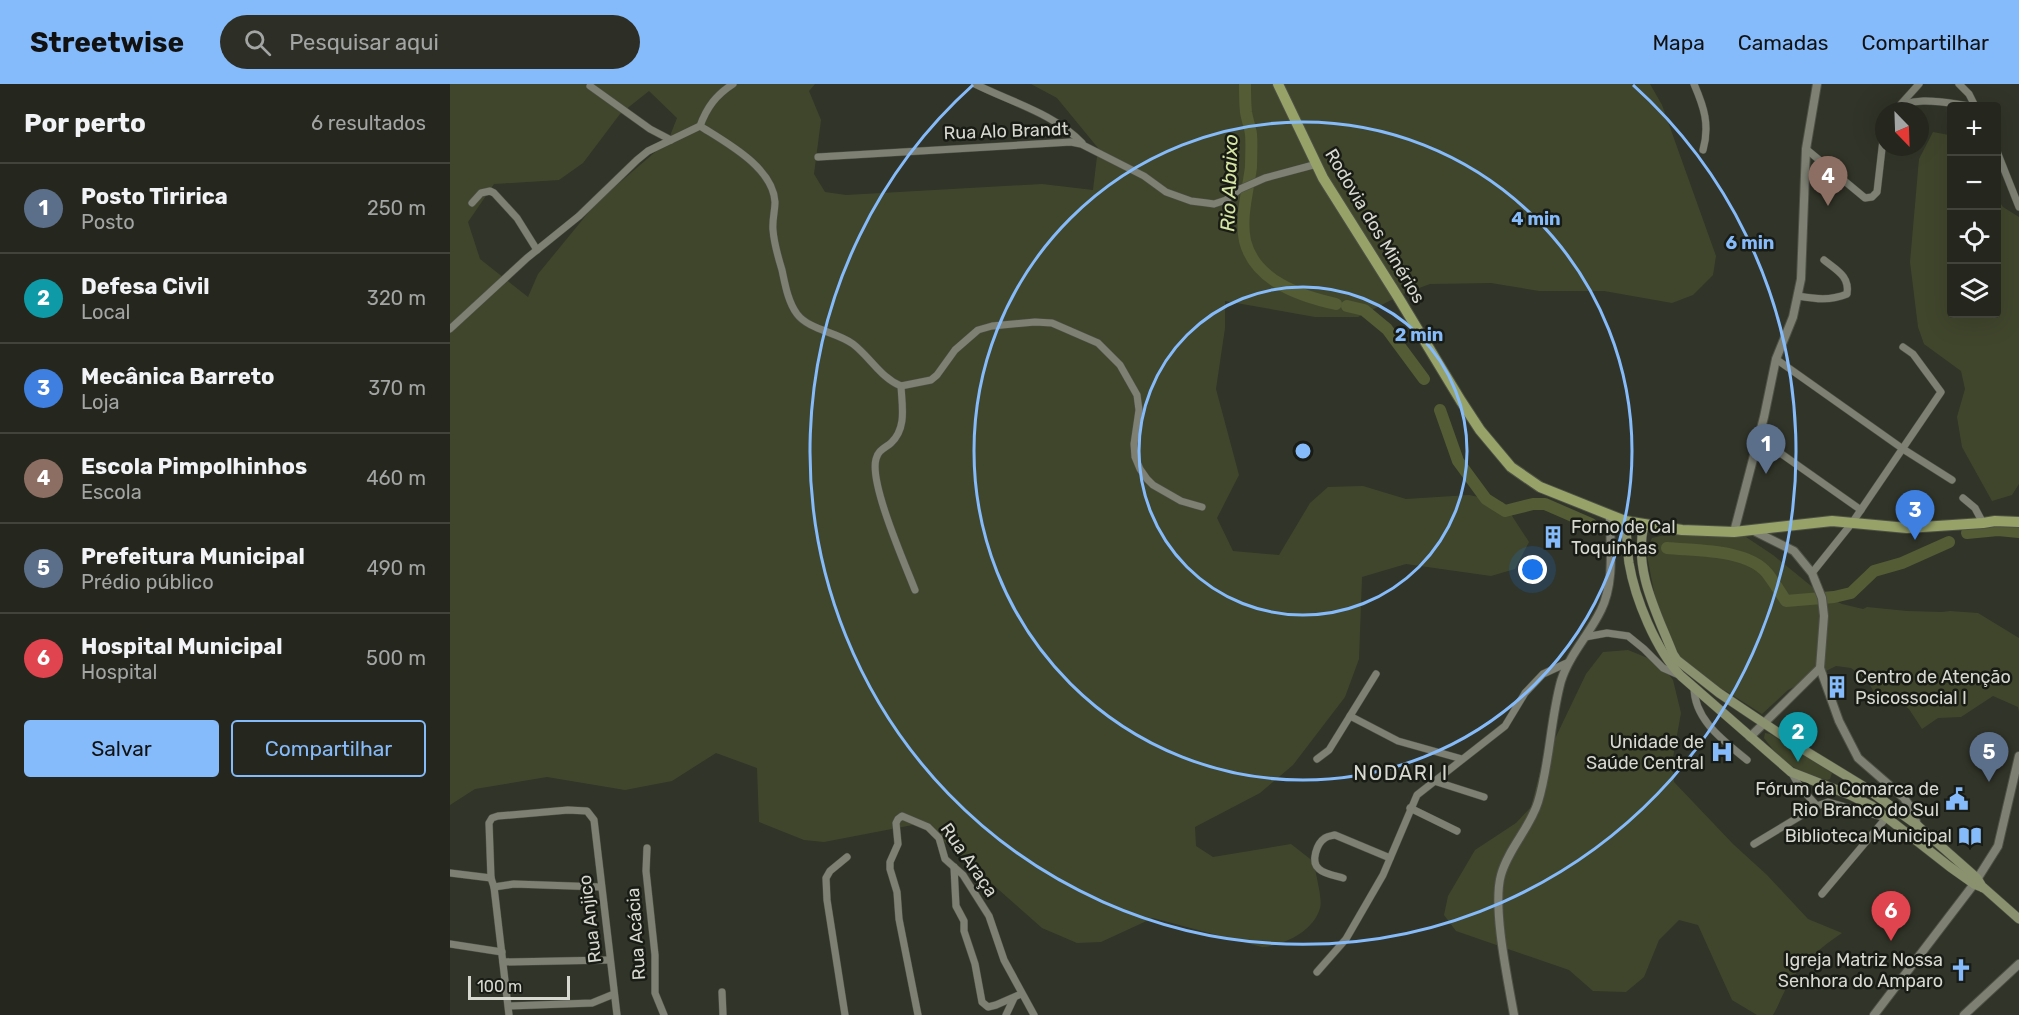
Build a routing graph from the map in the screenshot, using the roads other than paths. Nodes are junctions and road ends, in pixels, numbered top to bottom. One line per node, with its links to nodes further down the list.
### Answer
1 (733, 84): 13 (street)
2 (975, 84): 15 (street)
3 (1278, 84): 21 (main road, Rodovia dos Minérios)
4 (1694, 84): 17 (street)
5 (1817, 84): 16 (street)
6 (1919, 84): 9 (street)
7 (1959, 84): 11 (street)
8 (590, 86): 14 (street)
9 (1904, 102)
10 (1922, 102): 12 (street)
11 (1972, 102)
12 (1947, 103)
13 (700, 126): 14 (street); 30 (street)
14 (671, 140): 24 (street)
15 (1086, 147): 20 (street, Rua Alo Brandt); 21 (street, Rua Alo Brandt)
16 (1806, 149): 18 (street); 26 (street)
17 (1703, 150)
18 (1881, 156)
19 (1999, 156): 23 (street)
20 (818, 157)
21 (1317, 164): 37 (main road, Rodovia dos Minérios)
22 (472, 203): 24 (street)
23 (2019, 207)
24 (537, 250): 27 (street)
25 (1824, 260): 26 (street)
26 (1798, 296): 29 (street)
27 (450, 329)
28 (1903, 346): 32 (street)
29 (1776, 359): 31 (street); 32 (street)
30 (901, 386): 35 (street); 46 (street)
31 (1759, 438): 36 (street); 44 (street)
32 (1903, 449): 33 (street); 36 (street)
33 (1952, 480)
34 (1963, 498): 41 (street)
35 (1202, 507)
36 (1861, 510): 40 (street)
37 (1610, 516): 38 (main road, Rodovia dos Minérios); 47 (street)
38 (1625, 521): 42 (main road, Rodovia dos Minérios); 51 (main road)
39 (2019, 522): 41 (main road, Rodovia dos Minérios)
40 (1852, 523): 41 (main road, Rodovia dos Minérios); 43 (main road, Rodovia dos Minérios); 45 (street)
41 (1983, 523)
42 (1644, 525): 44 (main road, Rodovia dos Minérios); 54 (main road)
43 (1750, 529): 44 (main road, Rodovia dos Minérios); 45 (street)
44 (1734, 532)
45 (1812, 573): 49 (street)
46 (915, 590)
47 (1586, 637): 48 (street); 51 (street)
48 (1569, 662): 58 (street); 103 (street)
49 (1820, 668): 54 (street); 69 (street)
50 (1376, 674): 53 (street)
51 (1681, 676): 52 (main road)
52 (1694, 687): 55 (main road); 59 (street)
53 (1350, 716): 57 (street); 58 (street)
54 (1763, 723): 55 (street); 61 (main road)
55 (1750, 736): 60 (main road)
56 (2019, 756): 62 (street)
57 (1317, 759)
58 (1462, 759): 63 (street)
59 (1748, 760)
60 (1791, 772): 64 (main road); 66 (street)
61 (1844, 775): 64 (main road); 69 (main road)
62 (2017, 778): 79 (street)
63 (1434, 781): 65 (street); 67 (street)
64 (1838, 790): 68 (main road)
65 (1484, 797)
66 (1817, 806): 68 (street); 71 (street)
67 (1410, 808): 70 (street); 74 (street)
68 (1886, 818): 79 (main road); 82 (street)
69 (1917, 825): 79 (main road)
70 (1457, 831)
71 (1754, 843)
72 (647, 848): 97 (street, Rua Acácia)
73 (847, 857): 99 (street)
74 (1390, 858): 78 (street); 89 (street)
75 (954, 867): 92 (street, Rua Araça); 93 (street); 100 (street, Rua Araça)
76 (450, 873): 77 (street)
77 (491, 878): 80 (street); 81 (street, Rua Anjico)
78 (1342, 878)
79 (1975, 881): 83 (main road); 104 (street)
80 (494, 887): 81 (street); 85 (street)
81 (601, 887): 86 (street, Rua Anjico)
82 (1822, 894)
83 (2019, 918)
84 (450, 944): 85 (street)
85 (502, 952): 87 (street)
86 (609, 960): 87 (street); 91 (street, Rua Anjico)
87 (503, 962): 94 (street)
88 (2019, 964): 105 (street)
89 (1317, 972)
90 (722, 992): 98 (street)
91 (614, 994): 94 (street); 96 (street, Rua Anjico)
92 (1022, 994): 93 (street); 102 (street, Rua Araça)
93 (1014, 998): 101 (street)
94 (509, 1006): 95 (street)
95 (509, 1015)
96 (617, 1015)
97 (664, 1015)
98 (723, 1015)
99 (845, 1015)
100 (918, 1015)
101 (1006, 1015)
102 (1034, 1015)
103 (1514, 1015)
104 (1874, 1015)
105 (1964, 1015)

